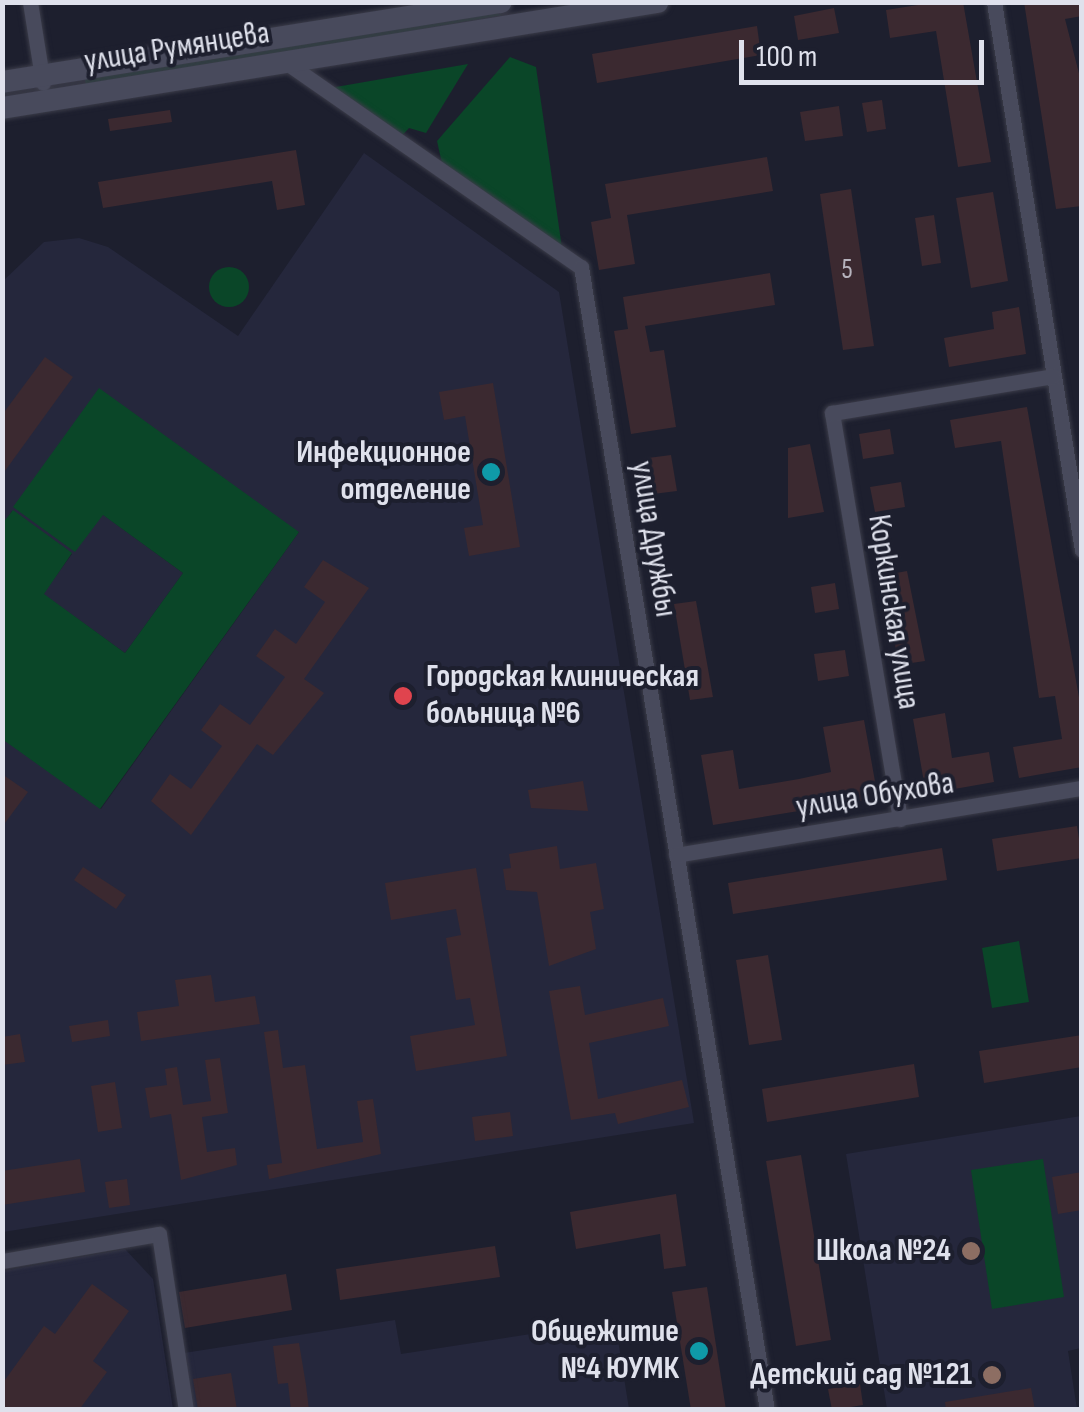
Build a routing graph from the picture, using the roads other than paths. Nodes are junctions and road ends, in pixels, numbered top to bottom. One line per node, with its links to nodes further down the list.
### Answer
1 (30, 2): 8 (street)
2 (502, 2): 5 (main road, улица Румянцева)
3 (657, 2): 6 (main road, улица Румянцева)
4 (994, 2): 12 (street)
5 (414, 11): 8 (main road, улица Румянцева)
6 (514, 14): 7 (main road, улица Румянцева)
7 (287, 63): 10 (main road, улица Румянцева); 16 (street, улица Дружбы)
8 (42, 76): 9 (main road, улица Румянцева); 10 (street)
9 (2, 82)
10 (46, 101): 11 (main road, улица Румянцева)
11 (2, 108)
12 (1053, 376): 13 (street); 15 (street, Коркинская улица)
13 (1082, 550)
14 (1082, 788): 15 (street, улица Обухова)
15 (900, 820): 16 (street, улица Обухова)
16 (676, 855): 19 (street, улица Дружбы)
17 (2, 1261): 18 (street)
18 (186, 1410)
19 (767, 1410)

